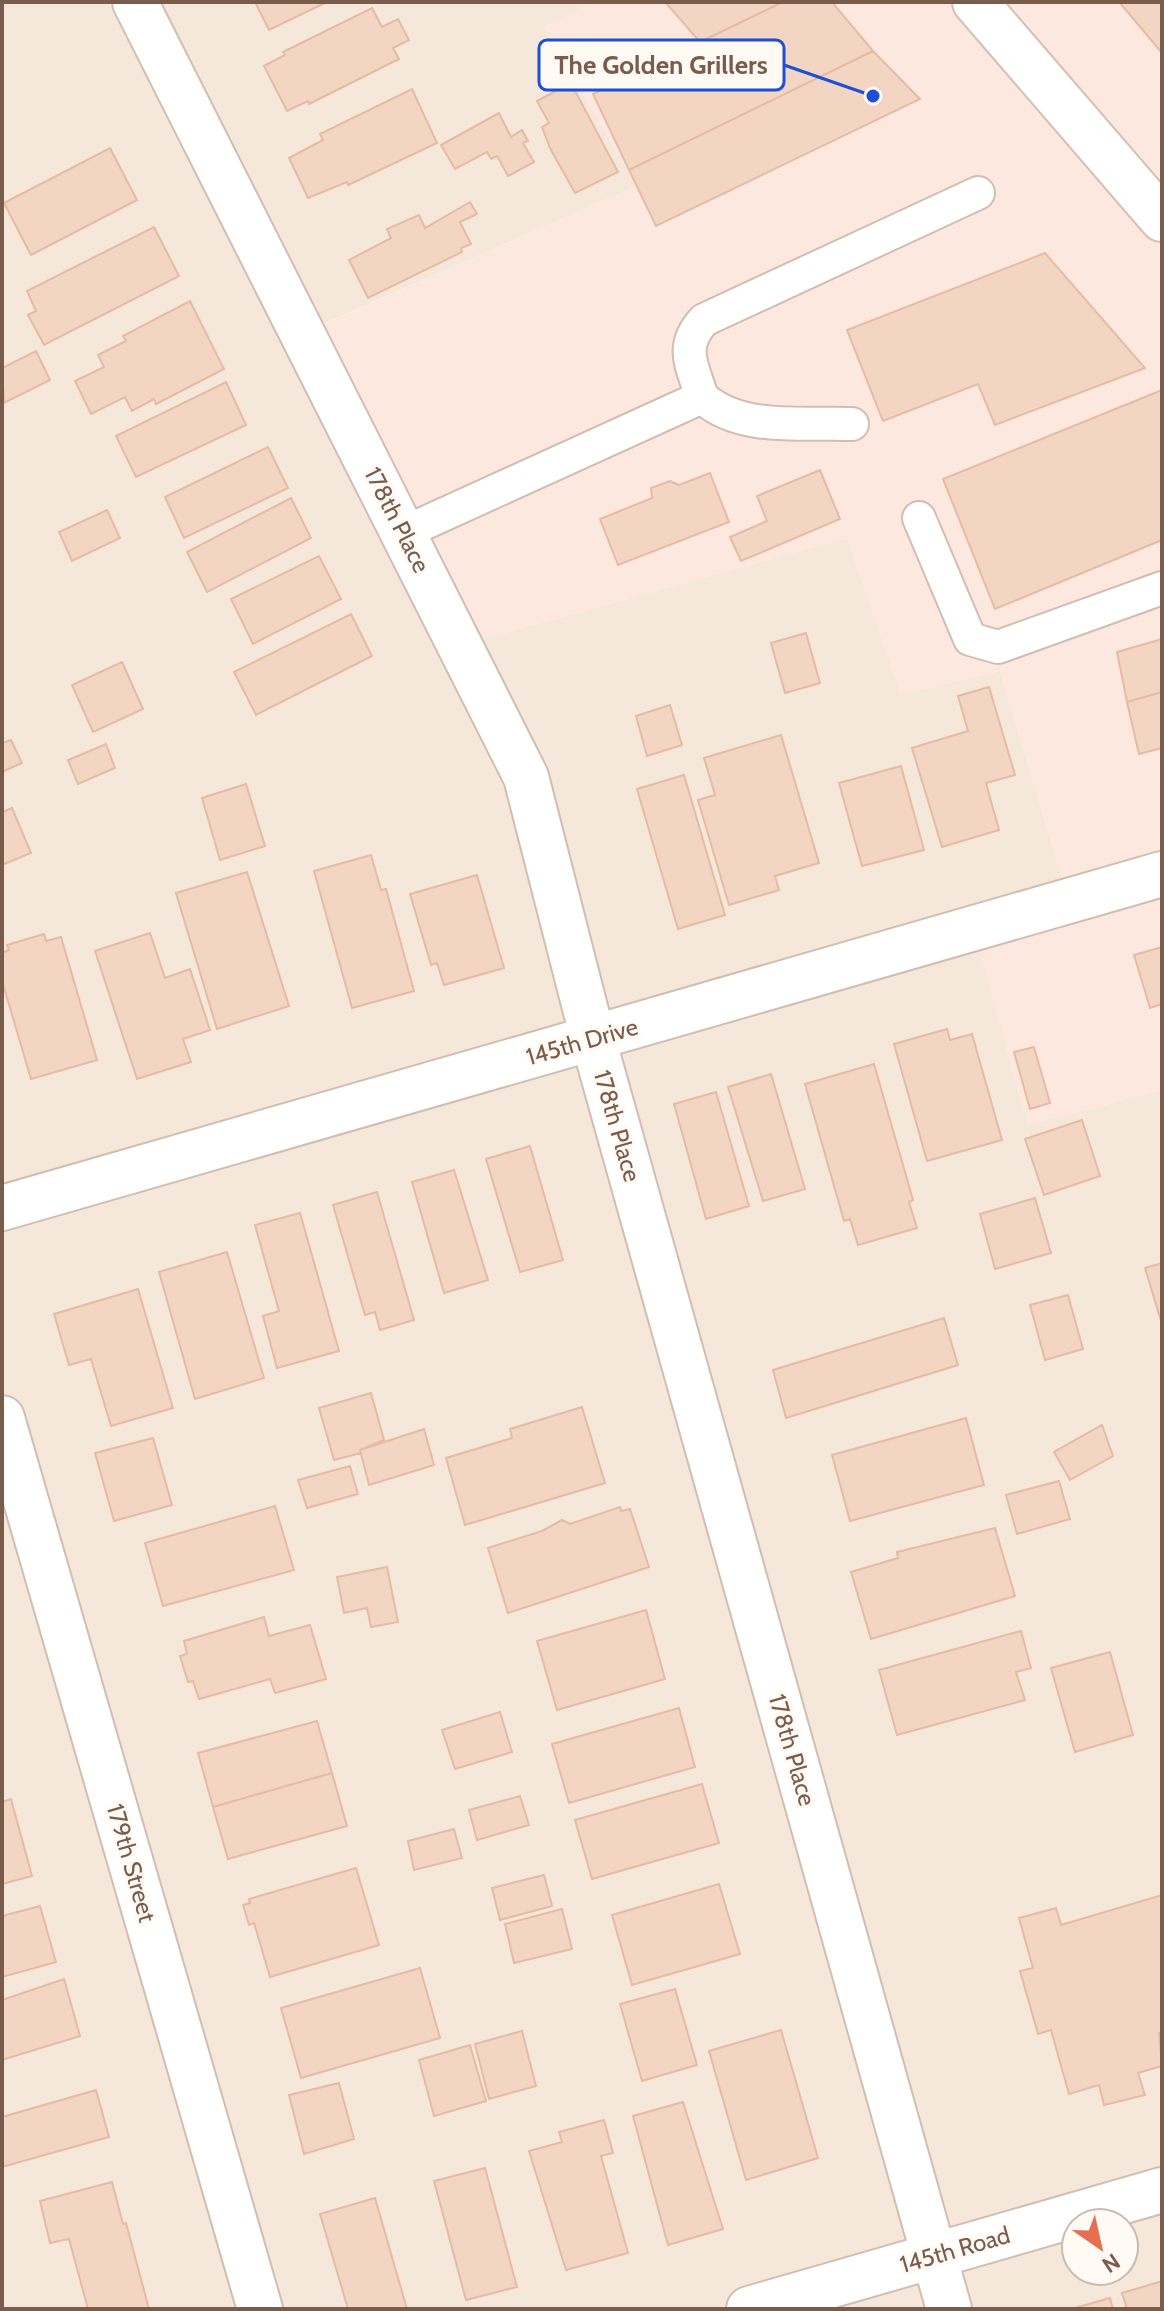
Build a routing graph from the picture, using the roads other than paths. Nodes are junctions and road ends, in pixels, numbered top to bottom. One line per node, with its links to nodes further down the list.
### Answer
1 (135, 2): 8 (street, 178th Place)
2 (975, 2): 4 (street)
3 (978, 193): 5 (lane)
4 (1162, 219)
5 (702, 397): 6 (lane); 8 (lane)
6 (852, 424)
7 (919, 518): 9 (lane)
8 (403, 533): 11 (street, 178th Place)
9 (1162, 588)
10 (1162, 874): 11 (street, 145th Drive)
11 (593, 1039): 12 (street, 145th Drive); 15 (street, 178th Place)
12 (2, 1208)
13 (2, 1418): 16 (street, 179th Street)
14 (1162, 2190): 15 (street, 145th Road)
15 (933, 2256): 17 (street, 145th Road); 18 (street, 178th Place)
16 (260, 2309)
17 (749, 2309)
18 (949, 2309)

